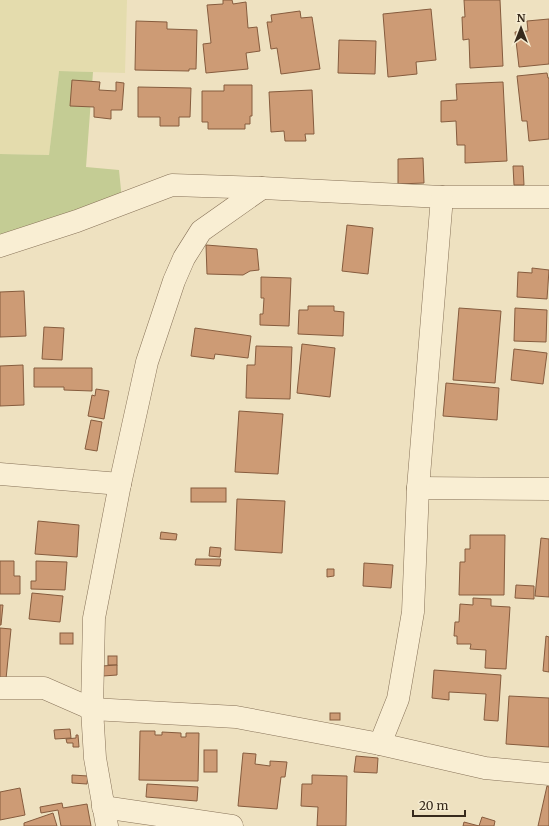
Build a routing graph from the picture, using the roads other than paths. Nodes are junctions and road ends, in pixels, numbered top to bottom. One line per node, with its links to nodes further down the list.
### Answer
1 (262, 188): 2 (street); 4 (street); 6 (street)
2 (442, 197): 3 (street); 7 (street)
3 (549, 197)
4 (0, 246)
5 (0, 474): 6 (street)
6 (120, 484): 10 (street)
7 (418, 488): 8 (street); 11 (street)
8 (549, 488)
9 (0, 688): 10 (street)
10 (92, 709): 11 (street); 13 (street)
11 (380, 744): 12 (street)
12 (549, 774)
13 (105, 817): 14 (street)
14 (232, 826)

